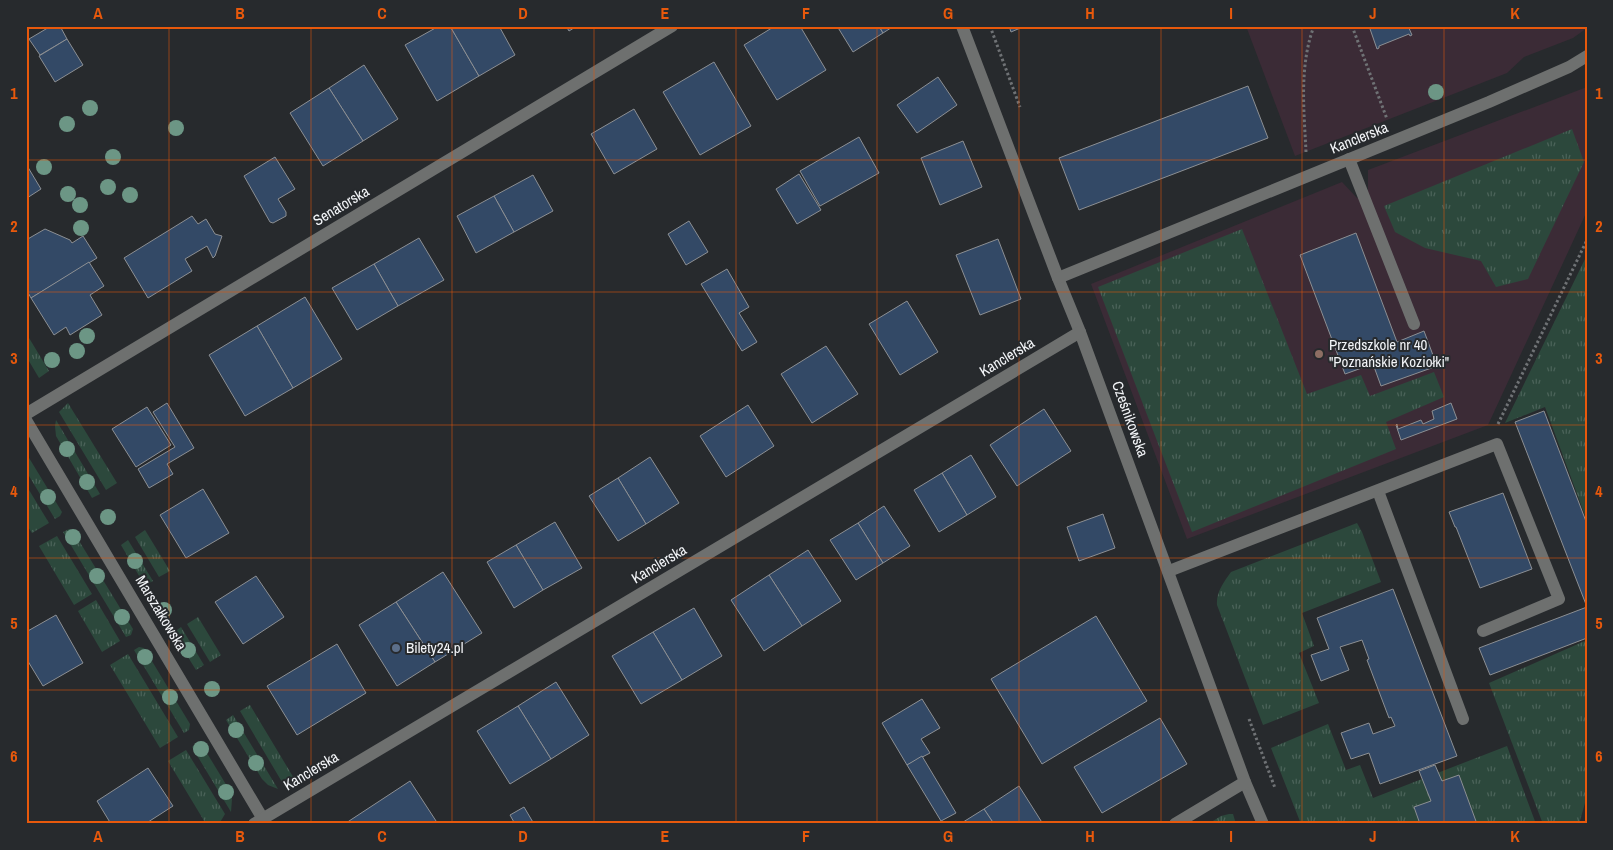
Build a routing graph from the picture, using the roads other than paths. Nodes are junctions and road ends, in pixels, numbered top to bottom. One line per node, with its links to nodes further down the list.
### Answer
1 (672, 26): 8 (street, Senatorska)
2 (962, 26): 5 (street, Cześnikowska)
3 (1587, 56): 4 (street, Kanclerska)
4 (1349, 159): 5 (street, Kanclerska); 6 (street)
5 (1058, 278): 7 (street, Cześnikowska)
6 (1414, 324)
7 (1080, 332): 11 (street, Cześnikowska); 15 (street, Kanclerska)
8 (26, 414)
9 (26, 420): 15 (street, Marszałkowska)
10 (1378, 491): 11 (street); 12 (street); 13 (street)
11 (1169, 571): 14 (street, Cześnikowska)
12 (1483, 631)
13 (1463, 719)
14 (1245, 782): 16 (street); 17 (street, Cześnikowska)
15 (261, 822)
16 (1175, 824)
17 (1263, 824)

